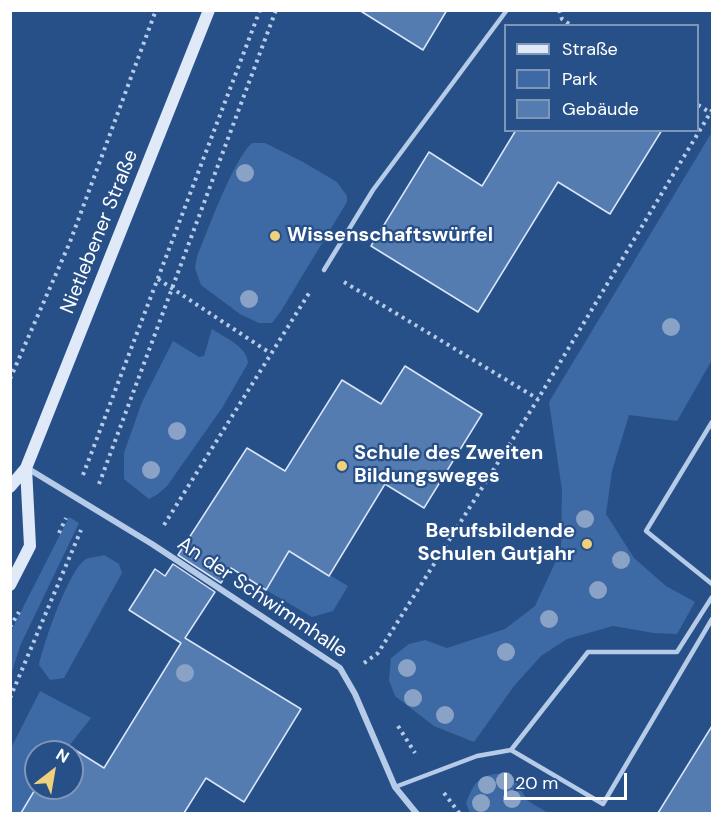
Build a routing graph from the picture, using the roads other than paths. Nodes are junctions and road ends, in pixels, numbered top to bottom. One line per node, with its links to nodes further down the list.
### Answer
1 (209, 10): 5 (main road, Nietlebener Straße)
2 (507, 10): 3 (lane)
3 (324, 270)
4 (712, 422): 7 (lane)
5 (26, 468): 6 (main road, Nietlebener Straße); 8 (main road, Nietlebener Straße); 12 (street, An der Schwimmhalle)
6 (10, 487)
7 (712, 584)
8 (10, 585)
9 (712, 597): 11 (lane)
10 (712, 619): 11 (lane)
11 (511, 750): 12 (lane)
12 (395, 787): 13 (street, An der Schwimmhalle)
13 (417, 813)

